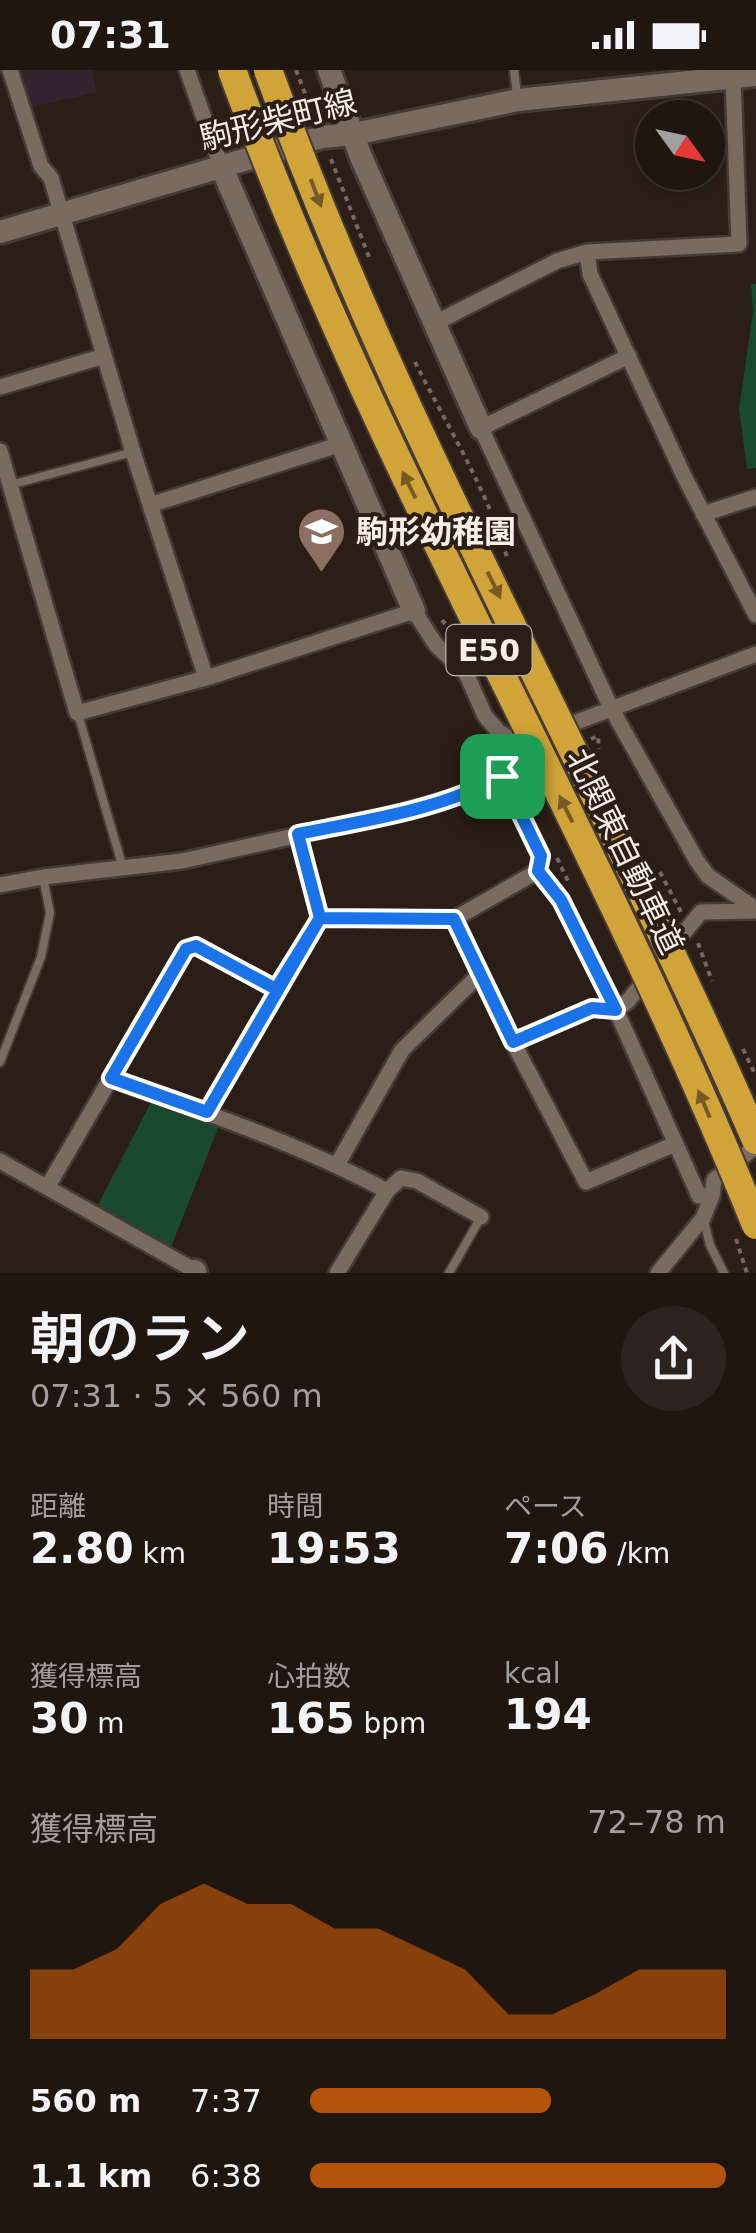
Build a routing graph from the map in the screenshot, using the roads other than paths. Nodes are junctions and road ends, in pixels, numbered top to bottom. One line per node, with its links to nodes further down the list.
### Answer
1 (10, 70): 11 (street)
2 (187, 70): 10 (street)
3 (232, 70): 58 (highway, 北関東自動車道 / E50, one-way to 3, bridge)
4 (268, 70): 49 (highway, 北関東自動車道 / E50, one-way to 49, bridge)
5 (329, 70): 9 (street)
6 (514, 70): 8 (lane)
7 (740, 74): 8 (street, 駒形柴町線); 13 (street)
8 (518, 100): 9 (street, 駒形柴町線)
9 (354, 134): 10 (street, 駒形柴町線); 14 (street)
10 (221, 166): 11 (street, 駒形柴町線); 19 (street)
11 (60, 214): 12 (street, 駒形柴町線); 15 (street)
12 (0, 232)
13 (586, 252): 14 (street); 16 (street)
14 (434, 323): 18 (street)
15 (104, 356): 17 (street); 21 (street)
16 (628, 356): 18 (street); 25 (street)
17 (0, 387)
18 (481, 428): 30 (street)
19 (341, 444): 24 (street); 26 (street)
20 (0, 451): 22 (street)
21 (133, 452): 22 (lane); 24 (street)
22 (10, 485): 31 (street)
23 (756, 497): 25 (street)
24 (150, 504): 29 (street)
25 (703, 514): 27 (street)
26 (414, 610): 29 (street); 32 (street)
27 (756, 615)
28 (756, 654): 30 (street)
29 (206, 678): 31 (street)
30 (611, 708): 32 (street); 39 (street)
31 (78, 713): 35 (lane)
32 (520, 745): 33 (street)
33 (502, 776): 34 (street); 36 (street)
34 (298, 834): 35 (street); 40 (street)
35 (124, 868): 37 (street)
36 (538, 871): 41 (street); 44 (street)
37 (43, 877): 38 (street); 46 (lane)
38 (0, 885)
39 (756, 910): 44 (street)
40 (320, 918): 41 (lane); 43 (street)
41 (454, 919): 42 (street)
42 (480, 974): 45 (street); 52 (street)
43 (276, 989): 47 (street); 48 (street)
44 (616, 1010): 45 (street); 50 (street)
45 (513, 1042): 50 (street)
46 (0, 1062)
47 (111, 1078): 48 (street); 53 (street)
48 (207, 1112): 52 (street)
49 (756, 1143): 55 (street)
50 (675, 1144): 55 (street)
51 (0, 1162): 53 (street)
52 (337, 1164): 54 (street)
53 (48, 1186): 59 (street)
54 (387, 1191): 56 (street); 60 (street)
55 (712, 1196): 57 (street)
56 (481, 1217): 61 (lane)
57 (703, 1218): 62 (street); 63 (lane)
58 (756, 1226)
59 (196, 1272)
60 (337, 1273)
61 (448, 1273)
62 (658, 1273)
63 (724, 1273)

